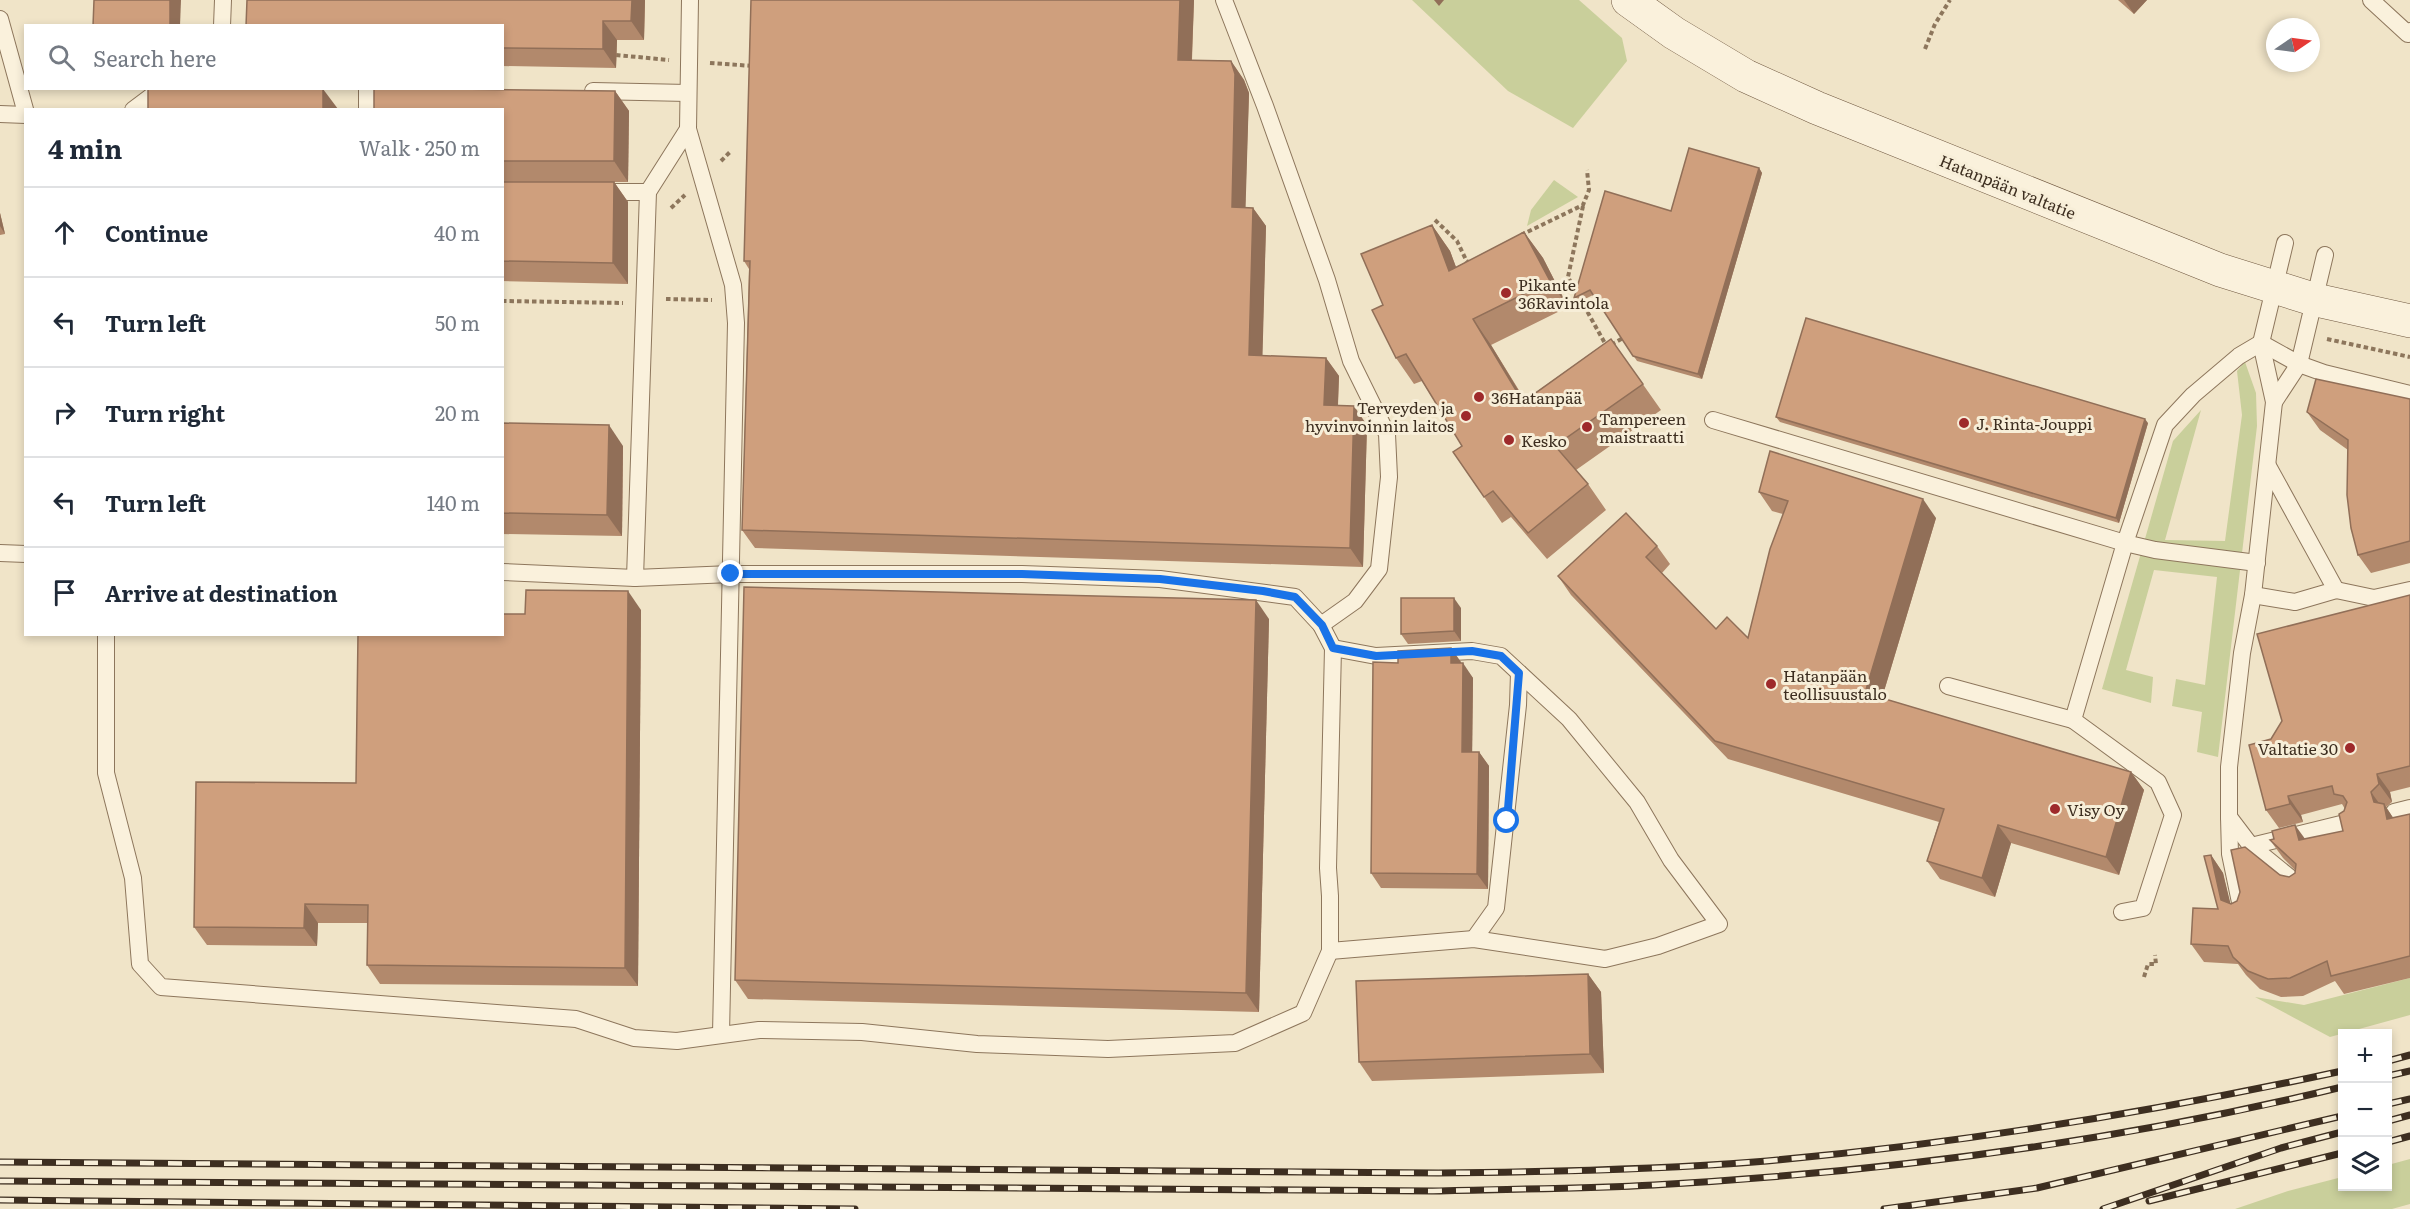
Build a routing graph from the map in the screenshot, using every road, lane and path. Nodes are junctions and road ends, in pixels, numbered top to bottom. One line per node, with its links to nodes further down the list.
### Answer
1 (223, 0): 8 (lane)
2 (690, 0): 14 (lane)
3 (1224, 0): 53 (lane)
4 (1628, 0): 33 (main road, Hatanpään valtatie)
5 (1950, 0): 10 (path)
6 (2371, 0): 9 (lane)
7 (0, 19): 15 (lane)
8 (222, 24)
9 (2410, 31)
10 (1925, 49)
11 (160, 90): 16 (lane)
12 (367, 90): 17 (lane)
13 (581, 91): 14 (lane)
14 (688, 93): 20 (lane)
15 (24, 108)
16 (137, 108)
17 (367, 108)
18 (0, 114): 19 (lane)
19 (24, 114)
20 (688, 129): 23 (lane); 25 (lane)
21 (731, 151): 23 (path)
22 (1587, 170): 26 (path)
23 (701, 180): 28 (path); 48 (lane)
24 (581, 192): 25 (lane)
25 (648, 192): 28 (lane)
26 (1583, 205): 29 (path); 36 (path)
27 (1436, 220): 32 (path)
28 (646, 231): 49 (lane)
29 (1520, 236)
30 (2285, 243): 33 (lane)
31 (2325, 255): 34 (lane)
32 (1477, 257)
33 (2273, 287): 34 (main road, Hatanpään valtatie); 37 (lane)
34 (2316, 300): 35 (main road, Hatanpään valtatie); 38 (lane)
35 (2410, 321)
36 (1631, 333)
37 (2261, 343): 38 (lane); 40 (lane); 43 (lane)
38 (2299, 364): 39 (lane); 40 (lane)
39 (2410, 394)
40 (2274, 402): 42 (lane)
41 (1713, 420): 43 (lane)
42 (2268, 466): 46 (lane); 50 (lane)
43 (2125, 543): 46 (lane); 58 (lane)
44 (0, 553): 45 (lane)
45 (24, 554)
46 (2257, 563): 52 (lane)
47 (504, 572): 49 (lane)
48 (731, 574): 49 (lane); 53 (lane); 69 (lane)
49 (635, 578)
50 (2336, 590): 51 (lane); 52 (lane)
51 (2410, 590)
52 (2253, 595): 59 (lane)
53 (1322, 625): 55 (lane)
54 (106, 636): 69 (lane)
55 (1333, 648): 56 (lane); 66 (lane)
56 (1519, 673): 65 (lane); 65 (lane)
57 (1948, 686): 58 (lane)
58 (2073, 720): 63 (lane)
59 (2229, 818): 61 (lane); 64 (lane)
60 (2349, 822): 61 (lane)
61 (2251, 846): 62 (lane)
62 (2299, 885)
63 (2122, 912)
64 (2242, 912)
65 (1474, 939): 66 (lane)
66 (1330, 951): 69 (lane)
67 (2155, 955): 68 (path)
68 (2144, 977)
69 (721, 1034)

